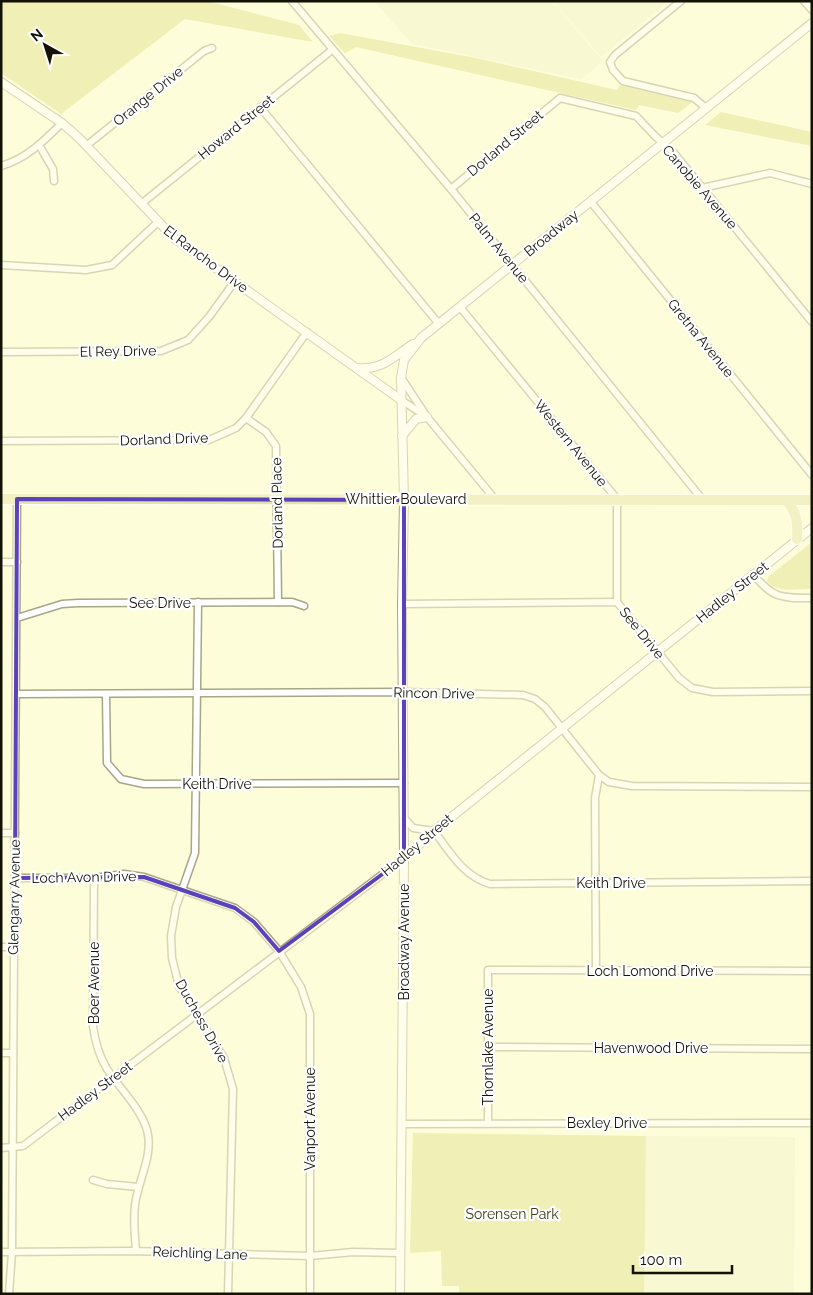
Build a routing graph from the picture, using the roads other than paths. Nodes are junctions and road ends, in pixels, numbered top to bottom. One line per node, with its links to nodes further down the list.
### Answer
1 (292, 1): 7 (street, Palm Avenue)
2 (681, 1): 11 (street)
3 (804, 1): 4 (street)
4 (812, 10)
5 (812, 23): 11 (street, Broadway)
6 (212, 48): 15 (street, Orange Drive)
7 (332, 50): 10 (street, Howard Street); 19 (street, Palm Avenue)
8 (1, 82): 12 (street, El Rancho Drive)
9 (560, 98): 13 (street, Canobie Avenue); 19 (street, Dorland Street)
10 (260, 107): 22 (street, Howard Street); 29 (street)
11 (706, 108): 13 (street, Broadway)
12 (62, 124): 14 (street); 15 (street, El Rancho Drive)
13 (663, 143): 20 (street, Canobie Avenue); 21 (street, Broadway)
14 (39, 145): 16 (street); 17 (street)
15 (86, 146): 22 (street, El Rancho Drive)
16 (1, 166)
17 (54, 181)
18 (812, 184): 20 (street)
19 (451, 188): 25 (street, Palm Avenue)
20 (702, 188): 28 (street, Canobie Avenue)
21 (591, 202): 25 (street, Broadway); 40 (street, Gretna Avenue)
22 (141, 204): 23 (street, El Rancho Drive)
23 (158, 222): 24 (street); 26 (street, El Rancho Drive)
24 (1, 265)
25 (513, 265): 27 (street, Broadway); 46 (street, Palm Avenue)
26 (235, 281): 30 (street, El Rancho Drive); 32 (street, El Rey Drive)
27 (460, 307): 29 (street, Broadway); 45 (street, Western Avenue)
28 (812, 322)
29 (439, 324): 31 (street, Broadway)
30 (306, 332): 33 (street, El Rancho Drive); 37 (street, Dorland Drive)
31 (421, 338): 33 (street); 34 (street, Broadway)
32 (1, 352)
33 (357, 368): 35 (street, El Rancho Drive)
34 (401, 378): 35 (street, Broadway); 36 (street, El Rancho Drive)
35 (401, 400): 36 (street, El Rancho Drive); 38 (street, Broadway)
36 (426, 417): 38 (street); 41 (street, El Rancho Drive)
37 (246, 418): 39 (street, Dorland Drive); 44 (street, Dorland Place)
38 (402, 436): 47 (street, Broadway)
39 (1, 441)
40 (812, 475)
41 (494, 498): 45 (main road, Whittier Boulevard); 47 (main road, Whittier Boulevard)
42 (1, 499): 43 (main road, Whittier Boulevard)
43 (17, 499): 44 (main road, Whittier Boulevard); 53 (street, Glengarry Avenue)
44 (277, 499): 47 (main road, Whittier Boulevard); 57 (street, Dorland Place)
45 (617, 499): 46 (main road, Whittier Boulevard); 58 (street, Western Avenue)
46 (702, 499): 48 (main road, Whittier Boulevard)
47 (404, 500): 59 (street, Broadway Avenue)
48 (786, 500): 49 (main road, Whittier Boulevard); 51 (main road)
49 (812, 500)
50 (812, 528): 51 (street, Hadley Street)
51 (797, 539): 54 (street, Hadley Street)
52 (1, 562): 53 (street)
53 (17, 562): 61 (street, Glengarry Avenue)
54 (753, 574): 55 (street); 62 (street, Hadley Street)
55 (812, 598)
56 (198, 602): 57 (street, See Drive); 61 (street, See Drive); 67 (street, Duchess Drive)
57 (278, 602): 60 (street, See Drive)
58 (617, 602): 59 (street, See Drive); 62 (street, See Drive)
59 (402, 604): 64 (street, Broadway Avenue)
60 (304, 606)
61 (17, 618): 65 (street, Glengarry Avenue)
62 (658, 652): 63 (street, See Drive); 68 (street, Hadley Street)
63 (812, 691)
64 (404, 692): 67 (street, Rincon Drive); 68 (street, Rincon Drive); 70 (street, Broadway Avenue)
65 (16, 694): 66 (street, Rincon Drive); 76 (street, Glengarry Avenue)
66 (106, 694): 67 (street, Rincon Drive); 71 (street, Keith Drive)
67 (196, 694): 71 (street, Duchess Drive)
68 (562, 729): 69 (street, Rincon Drive); 74 (street, Hadley Street)
69 (599, 775): 72 (street, Rincon Drive); 81 (street)
70 (404, 782): 71 (street, Keith Drive); 73 (street, Broadway Avenue)
71 (196, 784): 82 (street, Duchess Drive)
72 (812, 787)
73 (404, 818): 74 (street); 77 (street, Broadway Avenue)
74 (434, 831): 77 (street, Hadley Street); 81 (street, Keith Drive)
75 (1, 833): 76 (street)
76 (15, 833): 78 (street, Glengarry Avenue)
77 (404, 858): 85 (street, Hadley Street); 97 (street, Broadway Avenue)
78 (14, 878): 79 (street, Loch Avon Drive); 84 (street, Glengarry Avenue)
79 (94, 878): 82 (street, Loch Avon Drive); 94 (street, Boer Avenue)
80 (812, 881): 81 (street, Keith Drive)
81 (595, 883): 87 (street)
82 (182, 888): 85 (street, Loch Avon Drive); 89 (street, Duchess Drive)
83 (1, 947): 84 (street)
84 (14, 947): 93 (street, Glengarry Avenue)
85 (279, 951): 89 (street, Hadley Street); 107 (street, Vanport Avenue)
86 (488, 970): 87 (street, Loch Lomond Drive); 90 (street, Thornlake Avenue)
87 (596, 971): 88 (street, Loch Lomond Drive)
88 (812, 971)
89 (197, 1015): 94 (street, Hadley Street); 106 (street, Duchess Drive)
90 (490, 1047): 91 (street, Havenwood Drive); 95 (street, Thornlake Avenue)
91 (812, 1049)
92 (1, 1053): 93 (street)
93 (12, 1053): 99 (street, Glengarry Avenue)
94 (113, 1076): 99 (street, Hadley Street); 101 (street, Boer Avenue)
95 (488, 1123): 96 (street, Bexley Drive); 97 (street, Bexley Drive)
96 (812, 1123)
97 (403, 1124): 105 (street, Broadway Avenue)
98 (1, 1148): 99 (street)
99 (12, 1148): 104 (street, Glengarry Avenue)
100 (93, 1180): 101 (street)
101 (138, 1187): 102 (street, Boer Avenue)
102 (136, 1251): 104 (street, Reichling Lane); 106 (street, Reichling Lane)
103 (1, 1252): 104 (street, Reichling Lane)
104 (12, 1252): 108 (street, Glengarry Avenue)
105 (399, 1253): 107 (street, Reichling Lane); 111 (street, Broadway Avenue)
106 (231, 1254): 107 (street, Reichling Lane); 109 (street, Duchess Drive)
107 (310, 1256): 110 (street, Vanport Avenue)
108 (9, 1294)
109 (228, 1294)
110 (310, 1294)
111 (400, 1294)

